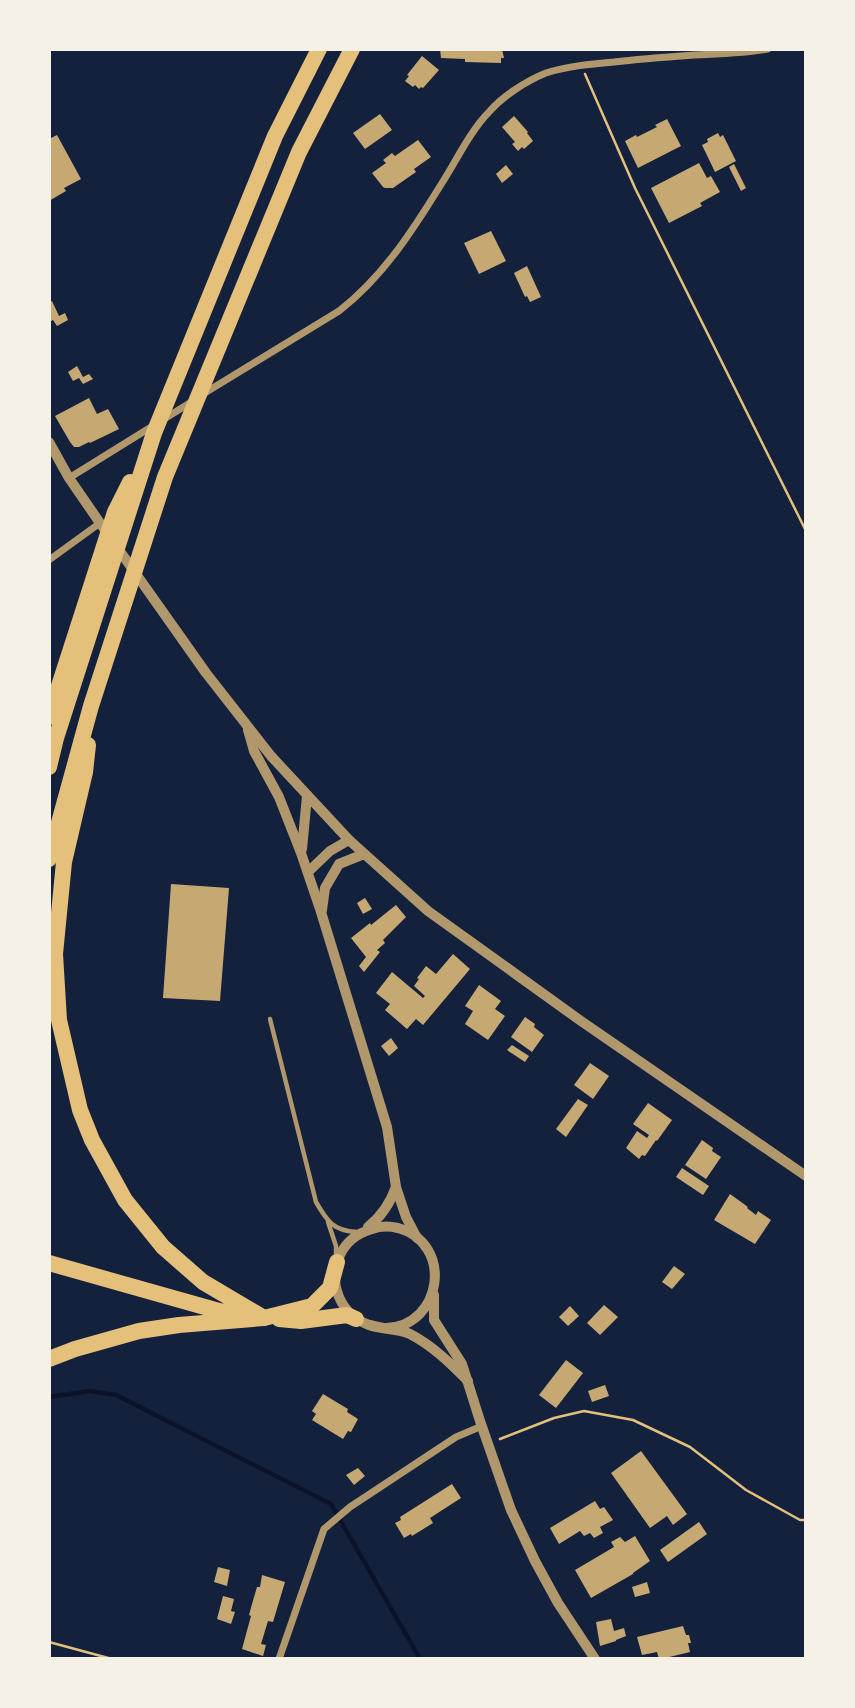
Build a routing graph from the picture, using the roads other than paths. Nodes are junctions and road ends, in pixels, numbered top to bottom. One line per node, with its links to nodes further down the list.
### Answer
1 (319, 49): 8 (highway)
2 (352, 49): 9 (highway)
3 (768, 49): 5 (street)
4 (49, 442): 5 (street)
5 (69, 478): 6 (street)
6 (100, 523): 7 (street); 11 (street)
7 (49, 560)
8 (81, 641): 10 (highway); 12 (highway)
9 (93, 701): 17 (highway); 29 (highway)
10 (49, 717)
11 (247, 727): 13 (street); 15 (street)
12 (49, 767)
13 (307, 796): 14 (street); 15 (street)
14 (349, 840): 16 (street); 18 (street)
15 (301, 853): 18 (street)
16 (364, 855): 19 (street); 21 (street)
17 (49, 859)
18 (308, 872): 19 (street)
19 (321, 912): 22 (street)
20 (270, 1019): 23 (lane)
21 (806, 1176)
22 (396, 1187): 24 (street); 25 (street)
23 (327, 1222): 24 (lane); 26 (lane)
24 (361, 1232): 25 (street); 26 (street)
25 (417, 1238): 28 (street)
26 (337, 1262): 29 (highway); 30 (street)
27 (49, 1263): 29 (highway)
28 (433, 1292): 30 (street); 32 (street)
29 (264, 1318): 30 (highway); 31 (highway)
30 (363, 1322): 32 (street)
31 (49, 1359)
32 (468, 1381): 33 (street)
33 (482, 1426): 34 (street); 35 (street)
34 (279, 1659)
35 (595, 1659)

